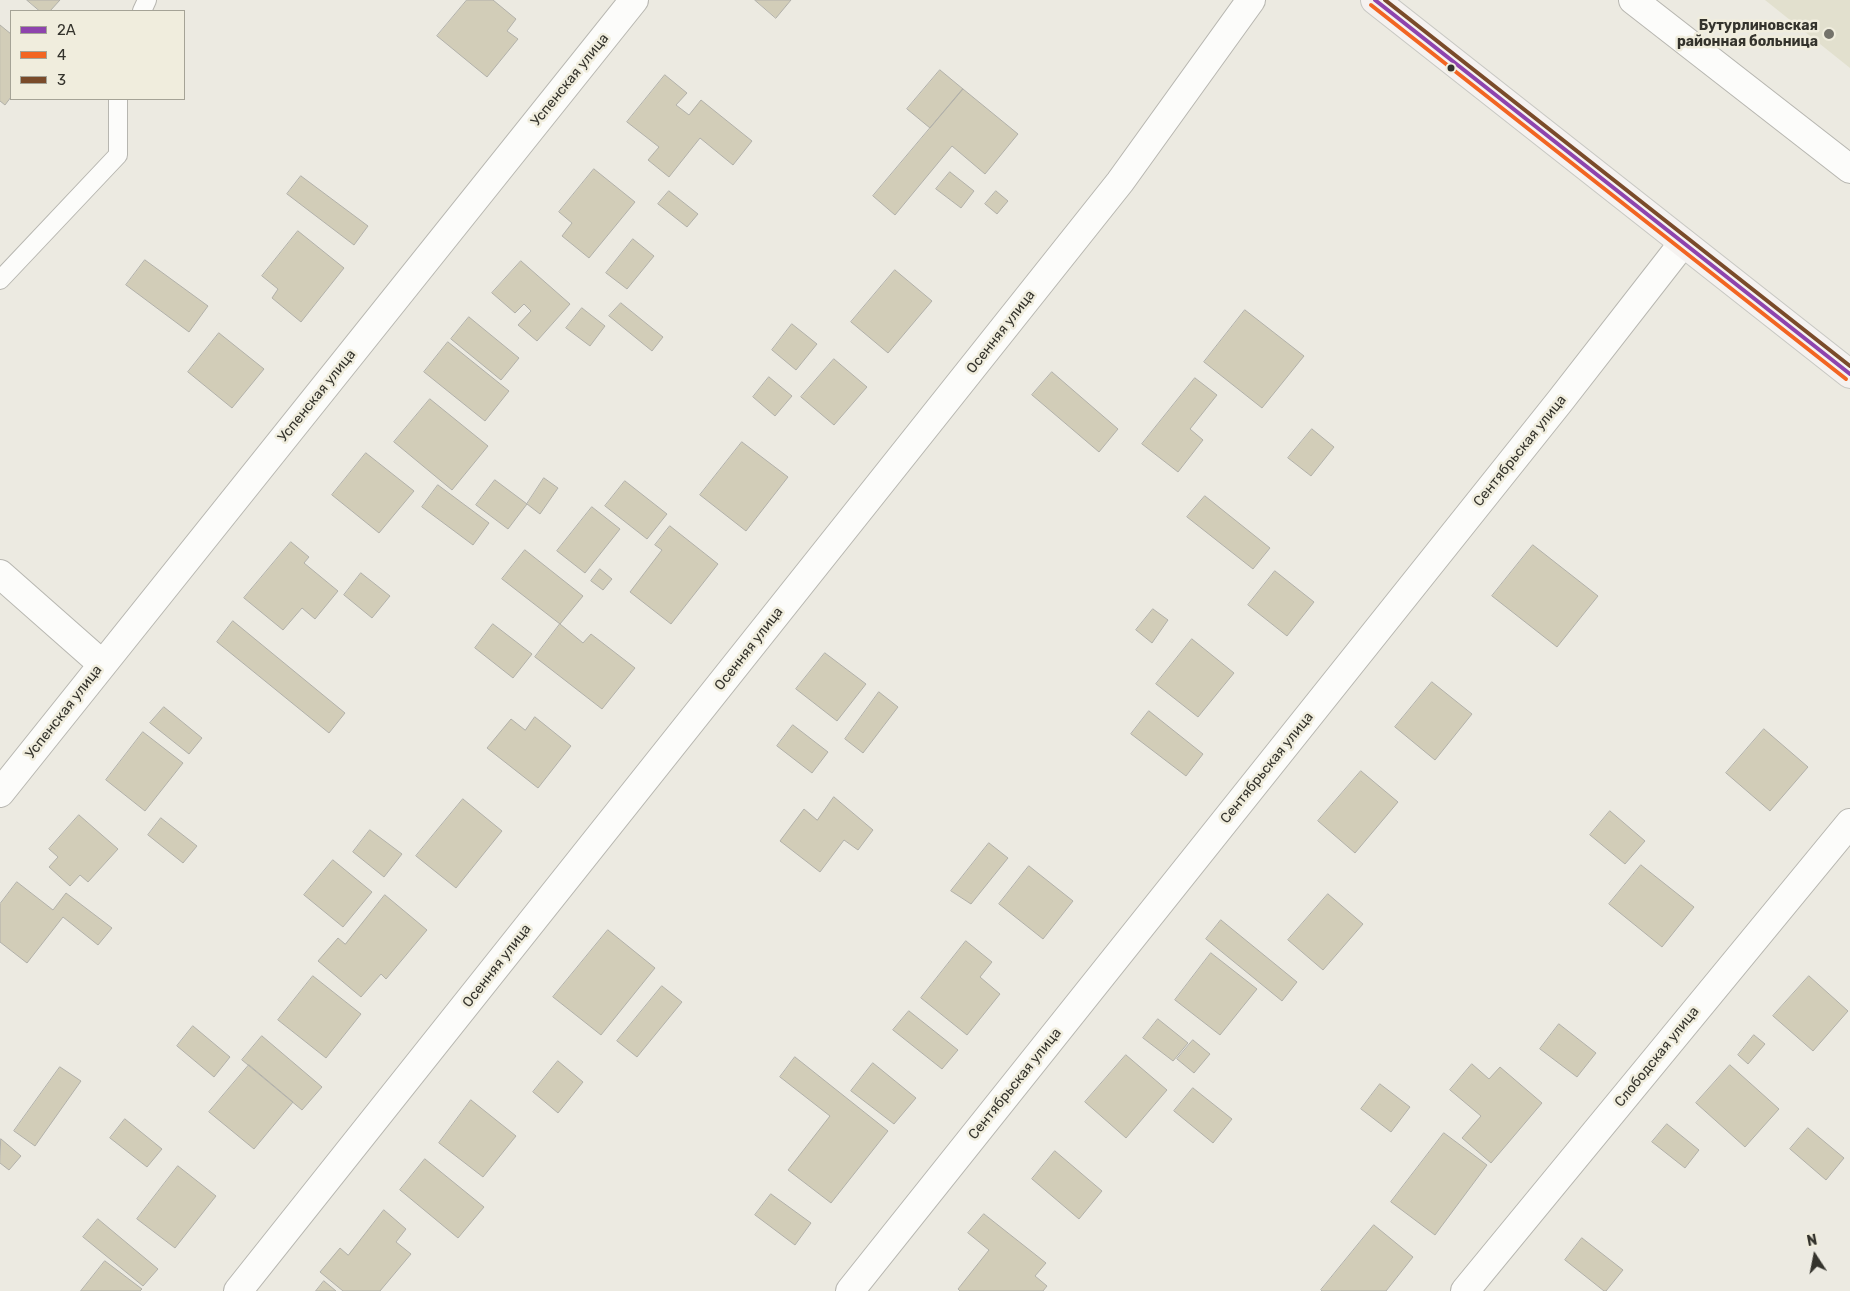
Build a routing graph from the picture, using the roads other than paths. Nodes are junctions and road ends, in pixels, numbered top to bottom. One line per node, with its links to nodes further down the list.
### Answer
1 (634, 0): 11 (street, Успенская улица)
2 (1251, 0): 14 (street, Осенняя улица)
3 (1375, 0): 7 (main road)
4 (1633, 0): 6 (street)
5 (118, 100): 8 (lane)
6 (1850, 169)
7 (1683, 244): 9 (main road); 15 (street, Сентябрьская улица)
8 (0, 280)
9 (1850, 374)
10 (0, 574): 11 (street)
11 (102, 664): 12 (street, Успенская улица)
12 (0, 793)
13 (1850, 824): 16 (street, Слободская улица)
14 (238, 1291)
15 (850, 1291)
16 (1465, 1291)

